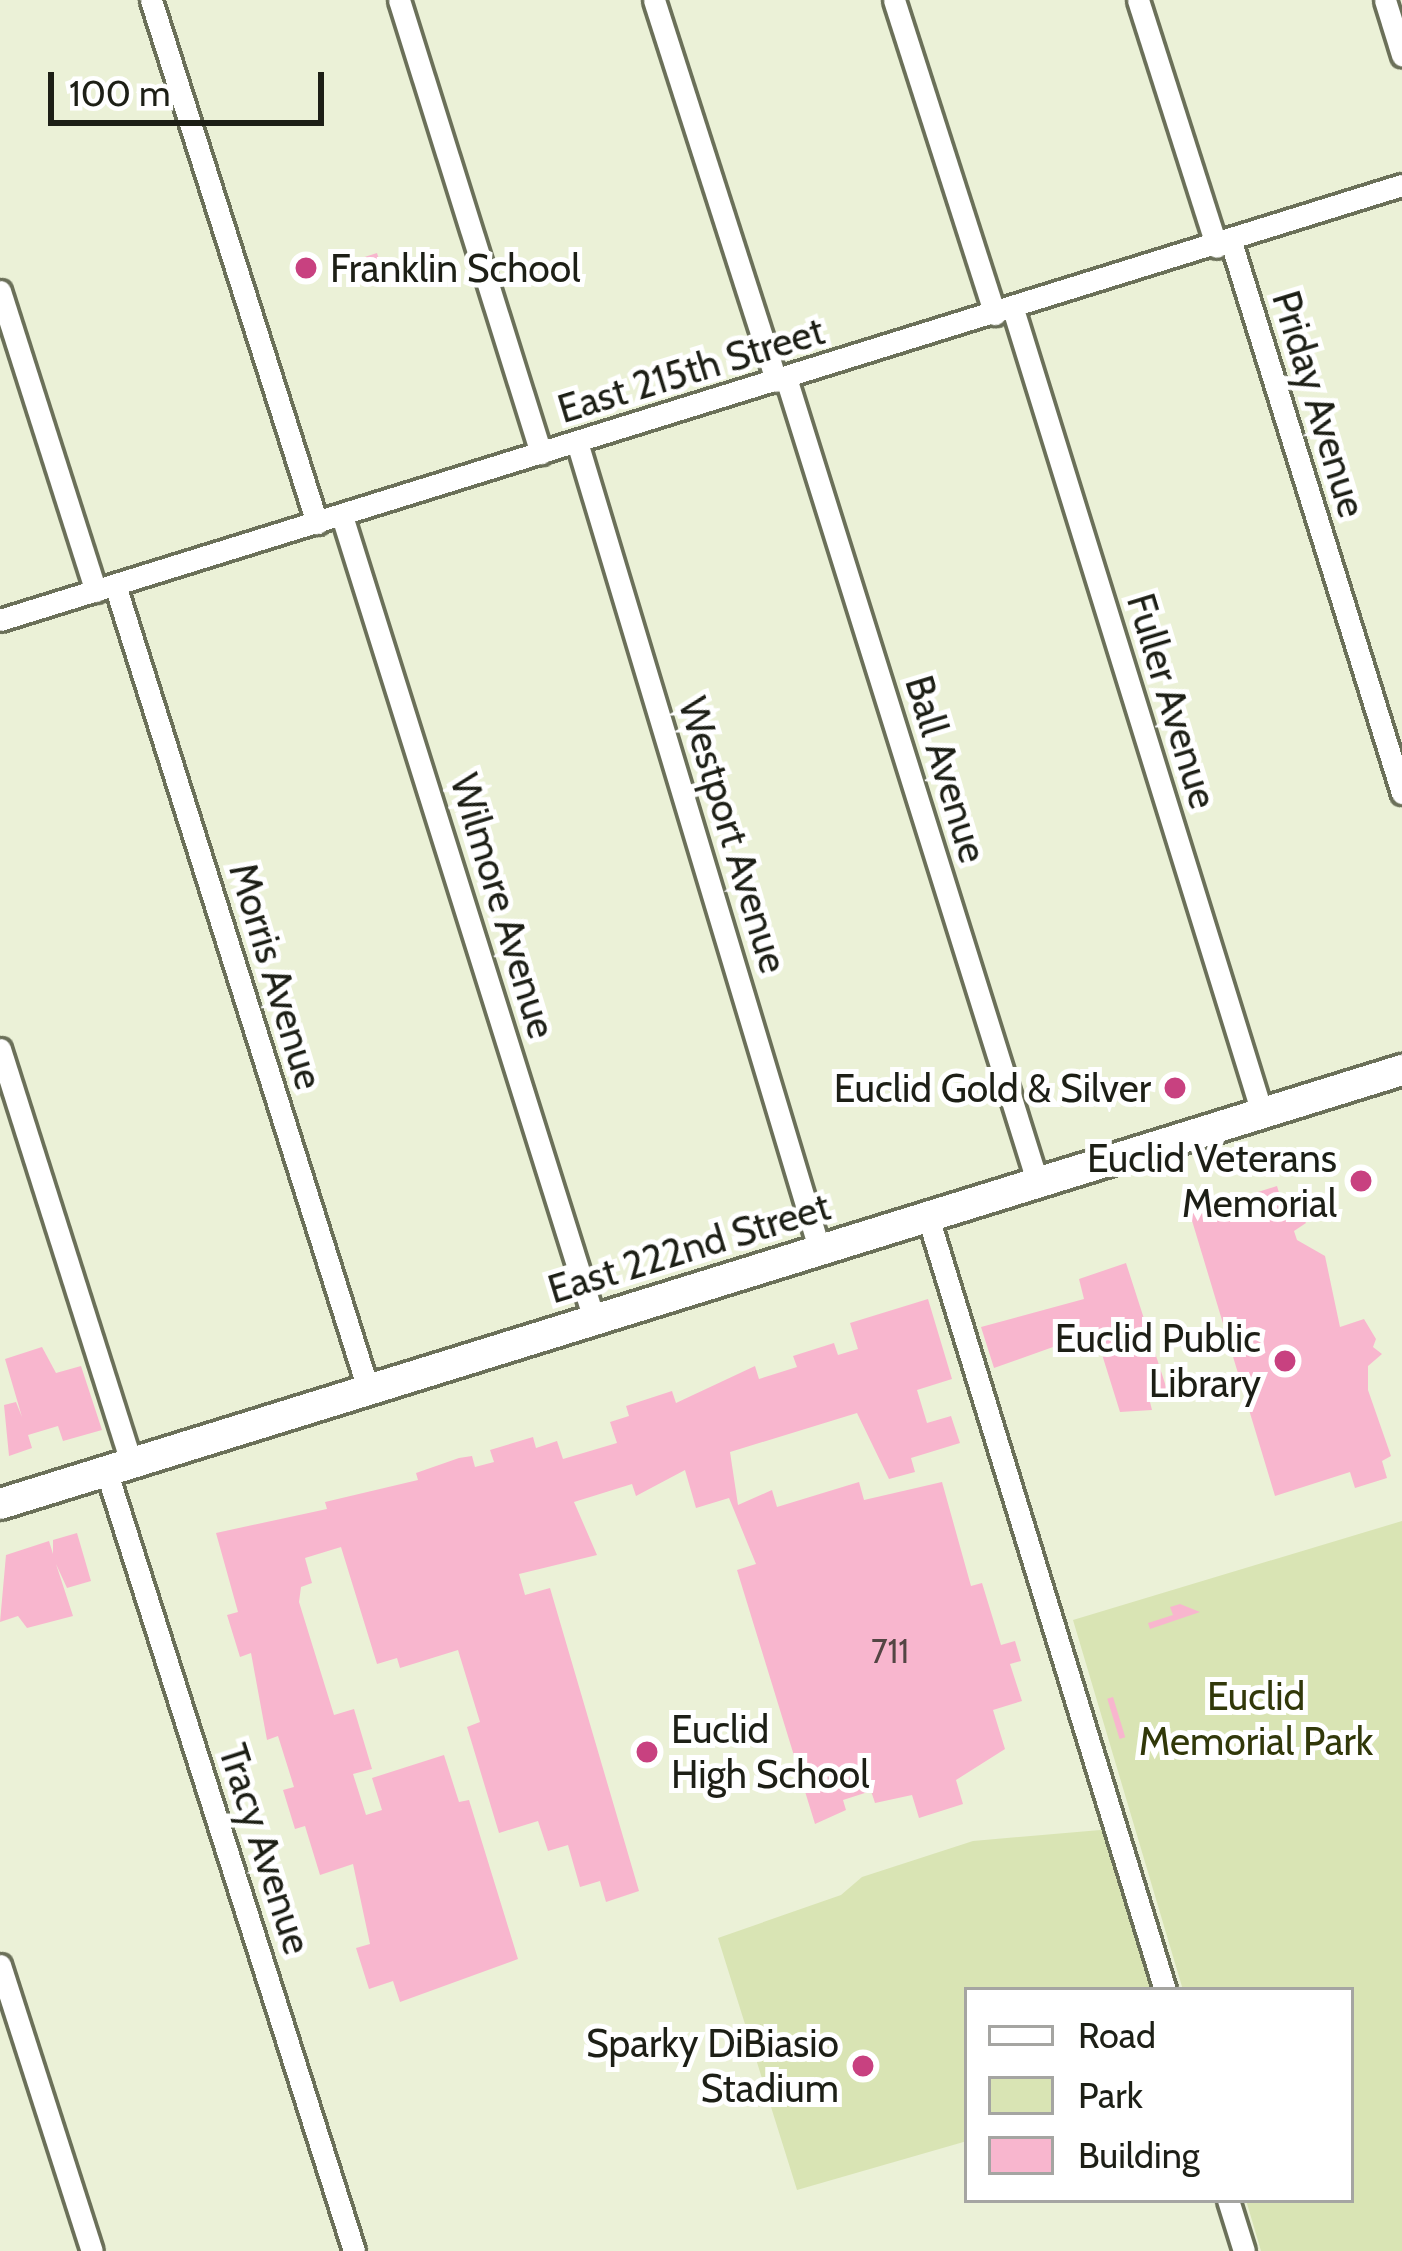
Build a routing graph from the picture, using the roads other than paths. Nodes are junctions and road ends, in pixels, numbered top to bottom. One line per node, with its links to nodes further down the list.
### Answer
1 (151, 0): 16 (street)
2 (399, 0): 14 (street)
3 (654, 0): 12 (street, Ball Avenue)
4 (894, 0): 11 (street, Fuller Avenue)
5 (1138, 0): 9 (street, Priday Avenue)
6 (1385, 0): 7 (street)
7 (1402, 55)
8 (1402, 185): 9 (street, East 215th Street)
9 (1224, 244): 11 (street, East 215th Street); 19 (street, Priday Avenue)
10 (0, 291): 17 (street, Morris Avenue)
11 (1004, 312): 12 (street, East 215th Street); 22 (street, Fuller Avenue)
12 (781, 380): 13 (street, East 215th Street); 23 (street, Ball Avenue)
13 (578, 442): 14 (street, East 215th Street); 25 (street, Westport Avenue)
14 (542, 453): 15 (street, East 215th Street)
15 (342, 515): 16 (street, East 215th Street); 26 (street, Wilmore Avenue)
16 (316, 523): 17 (street, East 215th Street)
17 (106, 588): 18 (street, East 215th Street); 27 (street, Morris Avenue)
18 (0, 620)
19 (1402, 793)
20 (0, 1049): 28 (street, Tracy Avenue)
21 (1402, 1070): 22 (street, East 222nd Street)
22 (1262, 1113): 23 (street, East 222nd Street)
23 (1037, 1181): 24 (street, East 222nd Street)
24 (927, 1214): 25 (street, East 222nd Street); 31 (street)
25 (818, 1248): 26 (street, East 222nd Street)
26 (594, 1318): 27 (street, East 222nd Street)
27 (368, 1390): 28 (street, East 222nd Street)
28 (119, 1466): 29 (street, East 222nd Street); 34 (street, Tracy Avenue)
29 (0, 1504)
30 (0, 1966): 33 (street)
31 (1164, 1987)
32 (1229, 2203): 35 (street)
33 (92, 2251)
34 (354, 2251)
35 (1244, 2251)

